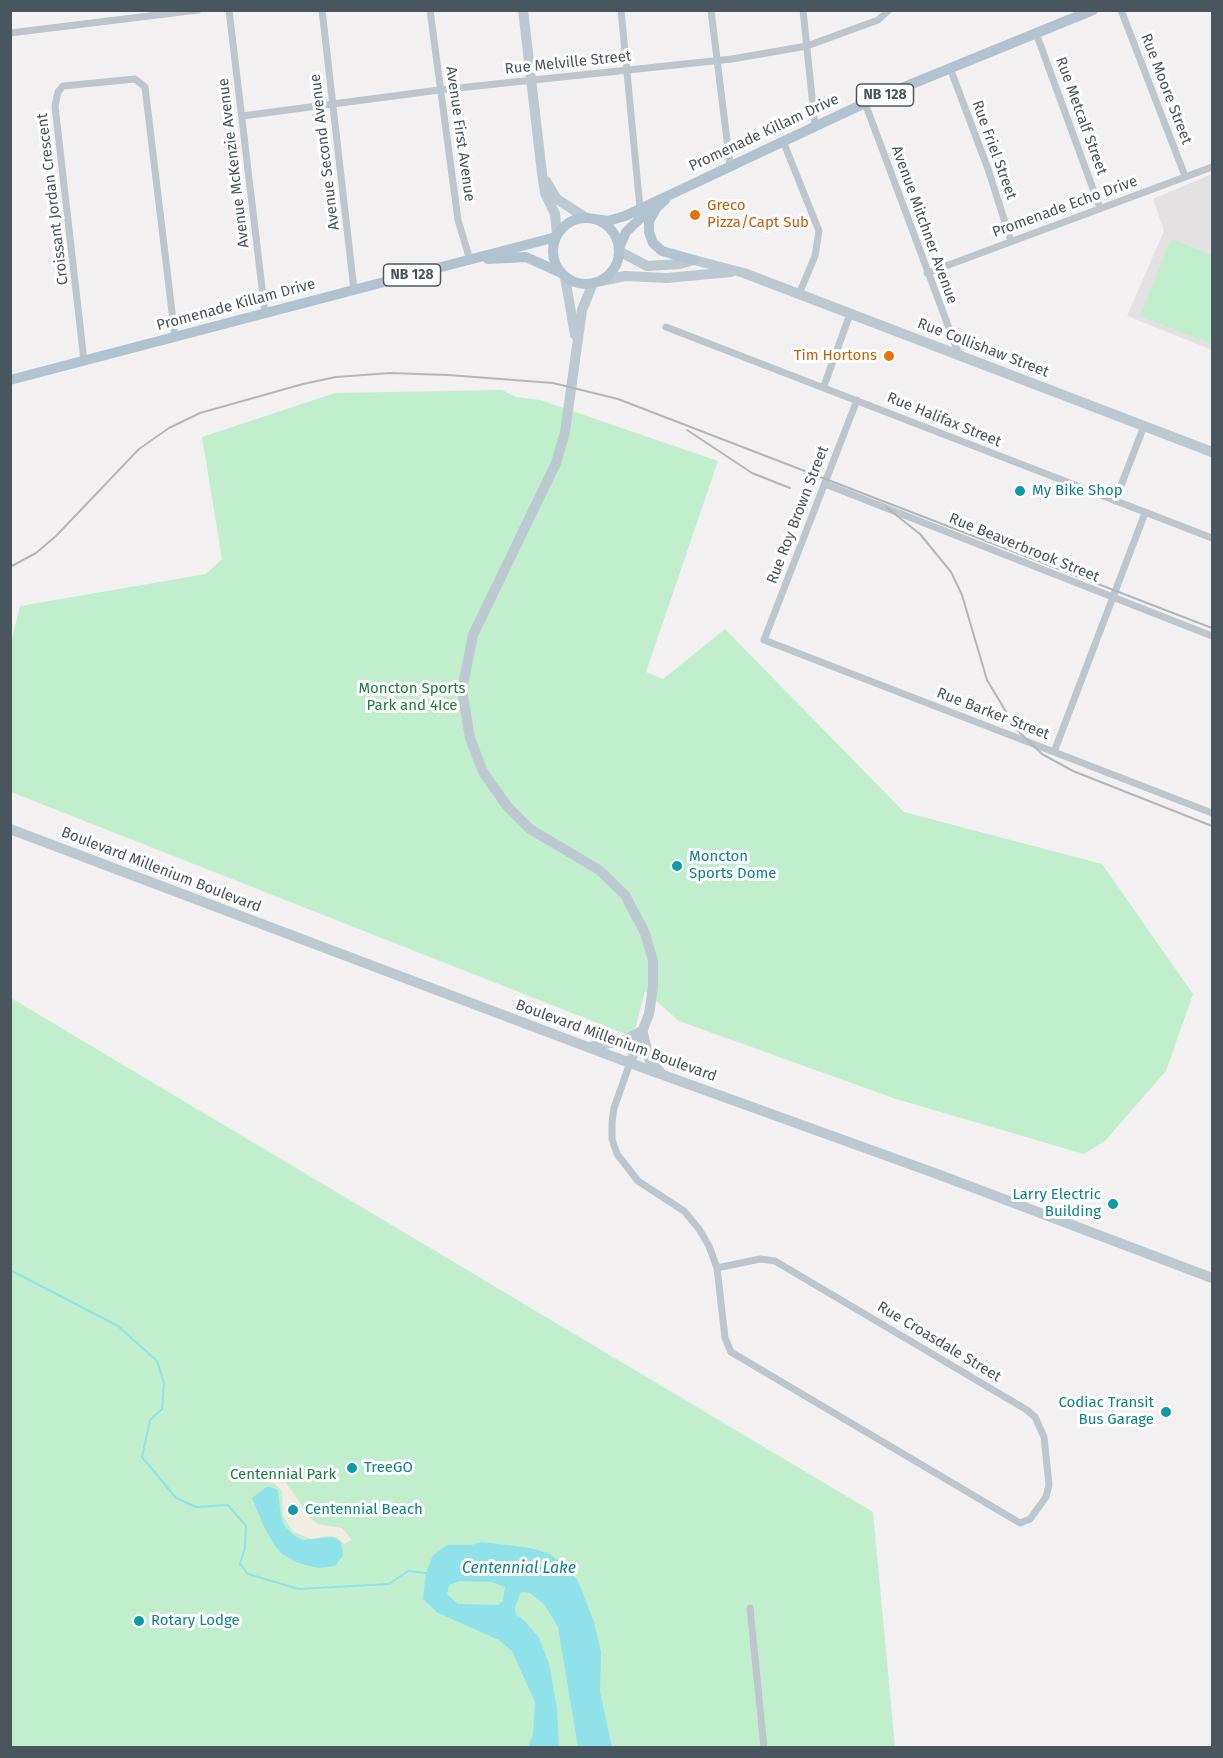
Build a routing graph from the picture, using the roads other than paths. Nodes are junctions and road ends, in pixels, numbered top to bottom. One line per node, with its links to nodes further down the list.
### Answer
1 (198, 10): 12 (street)
2 (229, 10): 22 (street, Avenue McKenzie Avenue)
3 (322, 10): 21 (street, Avenue Second Avenue)
4 (430, 10): 19 (street, Avenue First Avenue)
5 (523, 10): 18 (street)
6 (621, 10): 17 (street)
7 (711, 10): 15 (street)
8 (803, 10): 14 (street)
9 (1093, 10): 13 (main road, Promenade Killam Drive / NB 128)
10 (1121, 10): 28 (street, Rue Moore Street)
11 (889, 11): 14 (street, Rue Melville Street)
12 (10, 33)
13 (1036, 33): 16 (main road, Promenade Killam Drive / NB 128); 32 (street, Rue Metcalf Street)
14 (807, 46): 15 (street, Rue Melville Street); 23 (street)
15 (716, 61): 17 (street, Rue Melville Street); 25 (street)
16 (950, 68): 20 (main road, Promenade Killam Drive / NB 128); 35 (street, Rue Friel Street)
17 (628, 70): 18 (street, Rue Melville Street); 31 (street)
18 (531, 80): 19 (street, Rue Melville Street); 27 (street)
19 (440, 90): 21 (street, Rue Melville Street); 37 (street, Avenue First Avenue)
20 (865, 103): 23 (main road, Promenade Killam Drive / NB 128); 40 (street, Avenue Mitchner Avenue)
21 (333, 105): 22 (street, Rue Melville Street); 43 (street, Avenue Second Avenue)
22 (242, 116): 45 (street, Avenue McKenzie Avenue)
23 (815, 126): 24 (main road, Promenade Killam Drive / NB 128)
24 (783, 141): 25 (main road, Promenade Killam Drive / NB 128); 44 (street)
25 (730, 165): 29 (main road, Promenade Killam Drive / NB 128)
26 (1212, 167): 28 (street, Promenade Echo Drive)
27 (542, 173): 33 (street); 34 (street)
28 (1185, 176): 32 (street, Promenade Echo Drive)
29 (682, 188): 30 (main road, Promenade Killam Drive / NB 128); 31 (main road, Promenade Killam Drive / NB 128)
30 (669, 197): 36 (main road, Promenade Killam Drive / NB 128); 38 (main road)
31 (640, 208): 33 (main road, Promenade Killam Drive / NB 128)
32 (1100, 208): 35 (street, Promenade Echo Drive)
33 (590, 219): 34 (main road); 36 (main road)
34 (557, 236): 37 (main road, Promenade Killam Drive / NB 128); 41 (main road)
35 (1011, 241): 40 (street, Promenade Echo Drive)
36 (619, 249): 38 (street, Rue Collishaw Street); 42 (main road)
37 (470, 260): 41 (main road, Promenade Killam Drive / NB 128); 43 (main road, Promenade Killam Drive / NB 128)
38 (694, 260): 39 (street, Rue Collishaw Street)
39 (744, 273): 42 (street, Rue Collishaw Street); 44 (street, Rue Collishaw Street)
40 (927, 273): 49 (street, Avenue Mitchner Avenue)
41 (563, 275): 42 (main road); 50 (street)
42 (597, 282): 50 (street)
43 (354, 290): 45 (main road, Promenade Killam Drive / NB 128)
44 (799, 294): 46 (street, Rue Collishaw Street)
45 (265, 313): 48 (main road, Promenade Killam Drive / NB 128)
46 (850, 314): 49 (street, Rue Collishaw Street); 53 (street)
47 (666, 327): 53 (street, Rue Halifax Street)
48 (175, 337): 51 (main road, Promenade Killam Drive / NB 128); 51 (street, Croissant Jordan Crescent)
49 (959, 355): 55 (street, Rue Collishaw Street)
50 (577, 356): 67 (street)
51 (84, 361): 52 (main road, Promenade Killam Drive / NB 128)
52 (10, 380)
53 (824, 386): 54 (street, Rue Halifax Street)
54 (857, 400): 57 (street, Rue Roy Brown Street); 58 (street, Rue Halifax Street)
55 (1144, 426): 56 (street, Rue Collishaw Street); 58 (street)
56 (1212, 452)
57 (825, 484): 61 (street, Rue Beaverbrook Street); 63 (street, Rue Roy Brown Street)
58 (1115, 501): 59 (street, Rue Halifax Street)
59 (1145, 513): 60 (street, Rue Halifax Street); 61 (street)
60 (1212, 538)
61 (1114, 598): 62 (street, Rue Beaverbrook Street); 64 (street)
62 (1212, 636)
63 (764, 640): 64 (street, Rue Barker Street)
64 (1054, 752): 65 (street, Rue Barker Street)
65 (1212, 813)
66 (10, 829): 68 (street, Boulevard Millenium Boulevard)
67 (643, 1029): 68 (street); 69 (street); 70 (street)
68 (588, 1047): 69 (street, Boulevard Millenium Boulevard)
69 (630, 1063): 70 (street, Boulevard Millenium Boulevard); 71 (street)
70 (662, 1075): 72 (street, Boulevard Millenium Boulevard)
71 (717, 1268): 71 (street, Rue Croasdale Street)
72 (1212, 1278)
73 (750, 1608): 74 (street)
74 (764, 1748)

